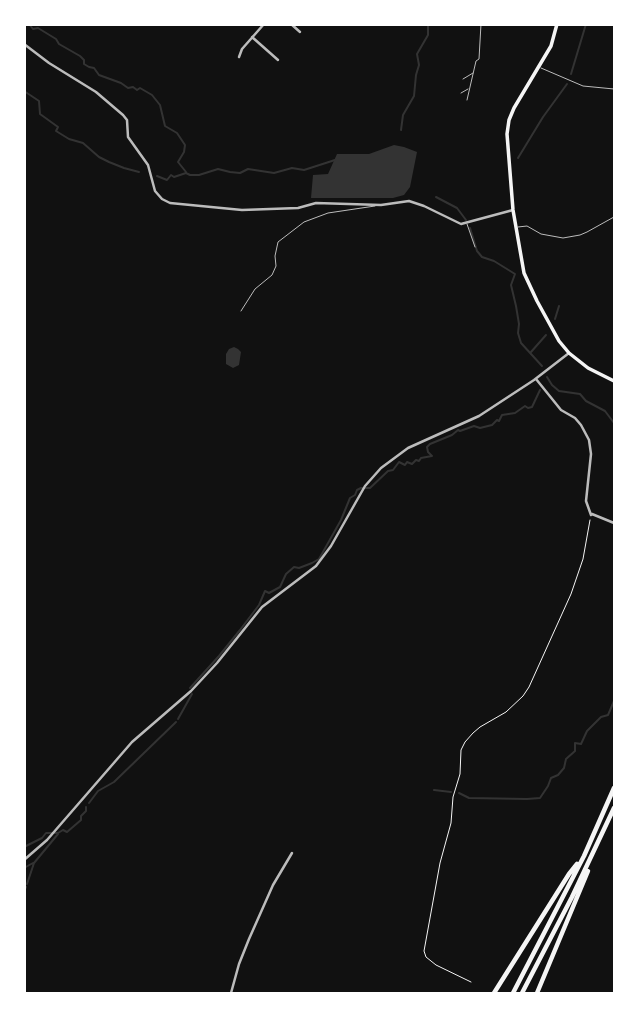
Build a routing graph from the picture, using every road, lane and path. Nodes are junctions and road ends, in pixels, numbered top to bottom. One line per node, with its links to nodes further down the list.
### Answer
1 (264, 24): 6 (street)
2 (291, 24): 5 (street)
3 (481, 24): 11 (lane)
4 (557, 24): 10 (main road)
5 (299, 32)
6 (252, 37): 8 (street); 9 (street)
7 (24, 44): 17 (street)
8 (239, 57)
9 (278, 60)
10 (538, 67): 14 (lane); 18 (main road)
11 (473, 73): 12 (lane); 13 (lane)
12 (463, 79)
13 (470, 88): 15 (lane); 16 (lane)
14 (614, 89)
15 (461, 93)
16 (467, 100)
17 (381, 205): 20 (street); 23 (lane)
18 (513, 210): 20 (street); 21 (main road)
19 (614, 217): 21 (lane)
20 (466, 222): 22 (lane)
21 (516, 227): 24 (main road)
22 (475, 247)
23 (241, 312)
24 (569, 354): 25 (street); 26 (main road)
25 (536, 379): 27 (street); 34 (street)
26 (614, 382)
27 (591, 514): 28 (street); 35 (path)
28 (614, 523)
29 (614, 788): 32 (highway)
30 (614, 808): 33 (highway)
31 (292, 853): 36 (street)
32 (584, 856): 37 (highway); 38 (highway)
33 (592, 858): 39 (highway); 40 (highway)
34 (24, 860)
35 (471, 982)
36 (231, 993)
37 (494, 993)
38 (513, 993)
39 (522, 993)
40 (537, 993)

